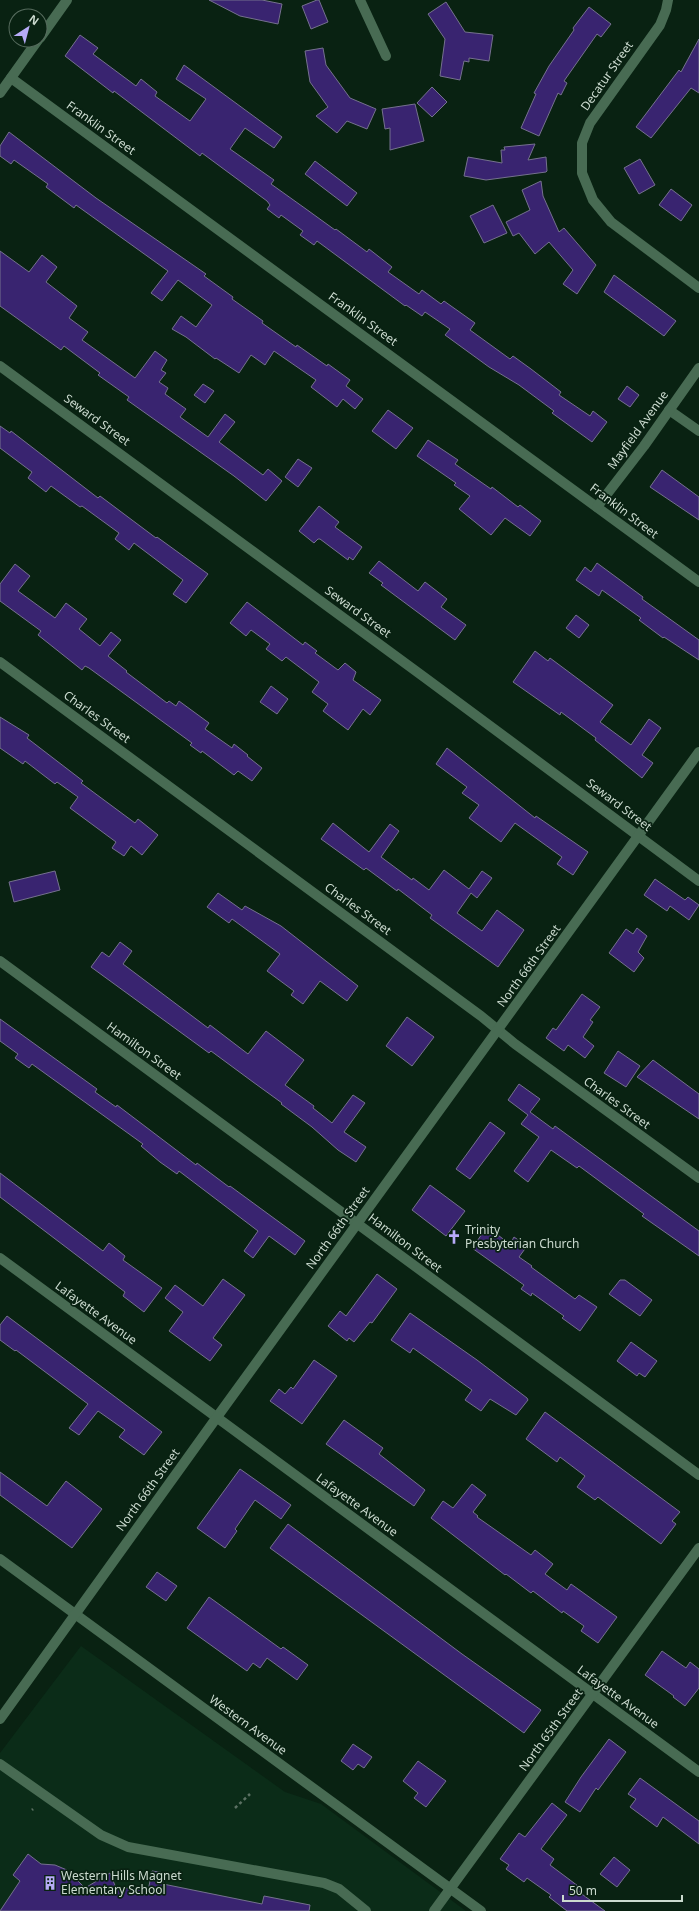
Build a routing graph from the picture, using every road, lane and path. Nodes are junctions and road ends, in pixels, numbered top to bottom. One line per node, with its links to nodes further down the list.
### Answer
1 (67, 0): 4 (street)
2 (360, 0): 6 (street)
3 (668, 0): 9 (street, Decatur Street)
4 (48, 26)
5 (33, 48): 7 (street)
6 (386, 56)
7 (11, 78): 8 (street); 14 (street, Franklin Street)
8 (0, 93)
9 (699, 288)
10 (0, 366): 18 (street, Seward Street)
11 (699, 368): 12 (street, Mayfield Avenue)
12 (669, 410): 13 (street); 14 (street, Mayfield Avenue)
13 (699, 431)
14 (597, 507): 15 (street, Franklin Street)
15 (699, 582)
16 (0, 662): 21 (street, Charles Street)
17 (699, 752): 18 (street, North 66th Street)
18 (640, 836): 19 (street, Seward Street); 21 (street, North 66th Street)
19 (699, 881)
20 (0, 961): 23 (street, Hamilton Street)
21 (498, 1031): 22 (street, Charles Street); 23 (street, North 66th Street)
22 (699, 1178)
23 (358, 1224): 25 (street, North 66th Street); 26 (street, Hamilton Street)
24 (0, 1258): 25 (street, Lafayette Avenue)
25 (216, 1417): 29 (street, North 66th Street); 30 (street, Lafayette Avenue)
26 (699, 1475)
27 (699, 1548): 30 (street, North 65th Street)
28 (0, 1559): 29 (street, Western Avenue)
29 (74, 1615): 31 (street, North 66th Street); 36 (street, Western Avenue)
30 (593, 1694): 33 (street, Lafayette Avenue); 36 (street, North 65th Street)
31 (0, 1719)
32 (0, 1764): 37 (street)
33 (699, 1772)
34 (250, 1794): 35 (path)
35 (235, 1808)
36 (451, 1889): 38 (street, North 65th Street); 39 (street, Western Avenue)
37 (366, 1911)
38 (434, 1911)
39 (481, 1911)

